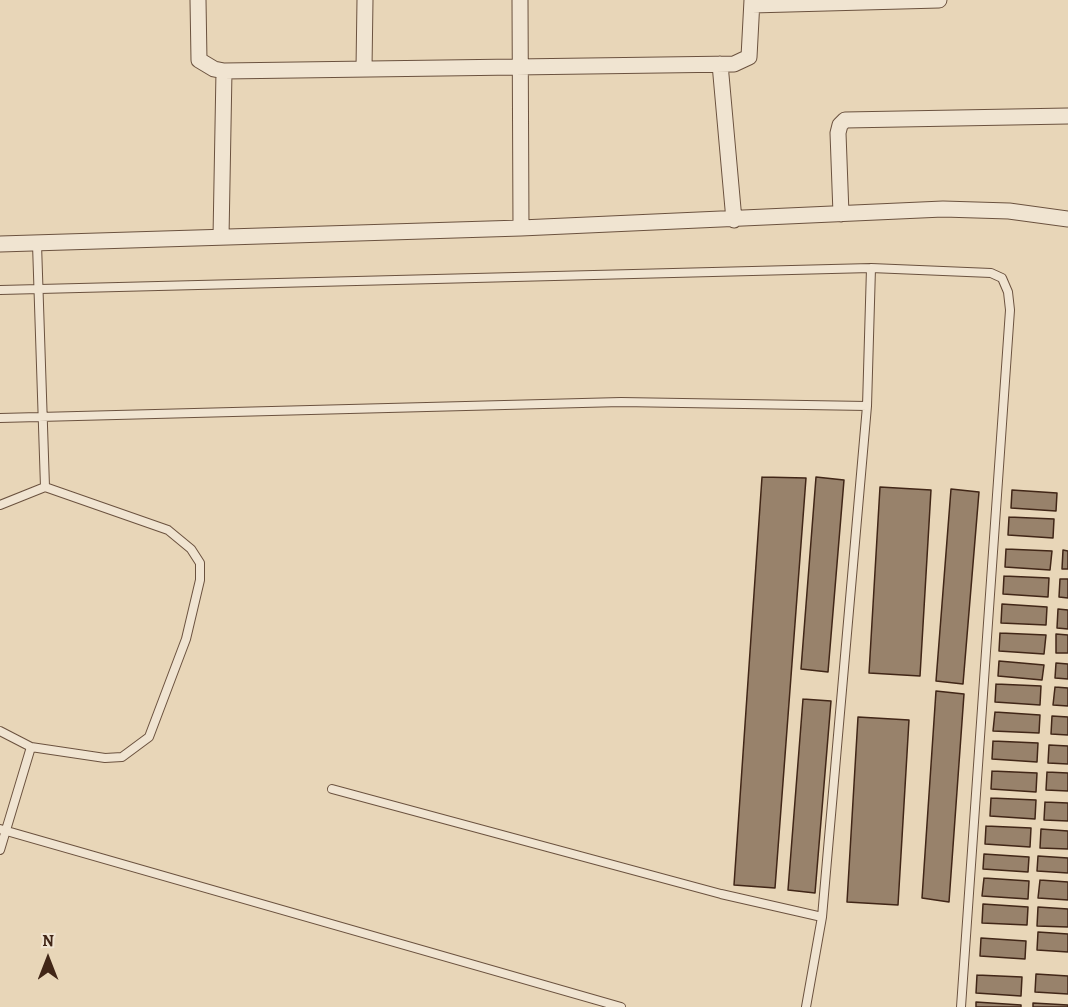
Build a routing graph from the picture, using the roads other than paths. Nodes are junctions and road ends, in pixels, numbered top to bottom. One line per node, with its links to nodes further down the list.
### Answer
1 (198, 0): 9 (street)
2 (365, 0): 8 (street)
3 (520, 0): 7 (street)
4 (939, 0): 5 (street)
5 (752, 2): 6 (street)
6 (720, 64): 7 (street); 13 (street)
7 (519, 65): 8 (street); 14 (street)
8 (364, 68): 9 (street)
9 (224, 71): 15 (street)
10 (1068, 116): 11 (street)
11 (841, 214): 12 (street); 13 (street)
12 (1068, 219)
13 (734, 220): 14 (street)
14 (521, 228): 15 (street)
15 (221, 237): 17 (street)
16 (0, 244): 17 (street)
17 (37, 244): 19 (lane)
18 (871, 268): 19 (lane); 21 (lane); 34 (lane)
19 (38, 288): 20 (lane); 22 (lane)
20 (0, 290)
21 (867, 406): 22 (lane); 31 (lane)
22 (42, 415): 23 (lane); 24 (lane)
23 (0, 418)
24 (45, 487): 25 (lane); 27 (lane)
25 (0, 505)
26 (0, 731): 27 (lane)
27 (31, 747): 29 (lane)
28 (332, 789): 31 (lane)
29 (3, 830): 30 (lane); 32 (lane)
30 (0, 850)
31 (822, 917): 33 (lane)
32 (621, 1007)
33 (806, 1007)
34 (961, 1007)

